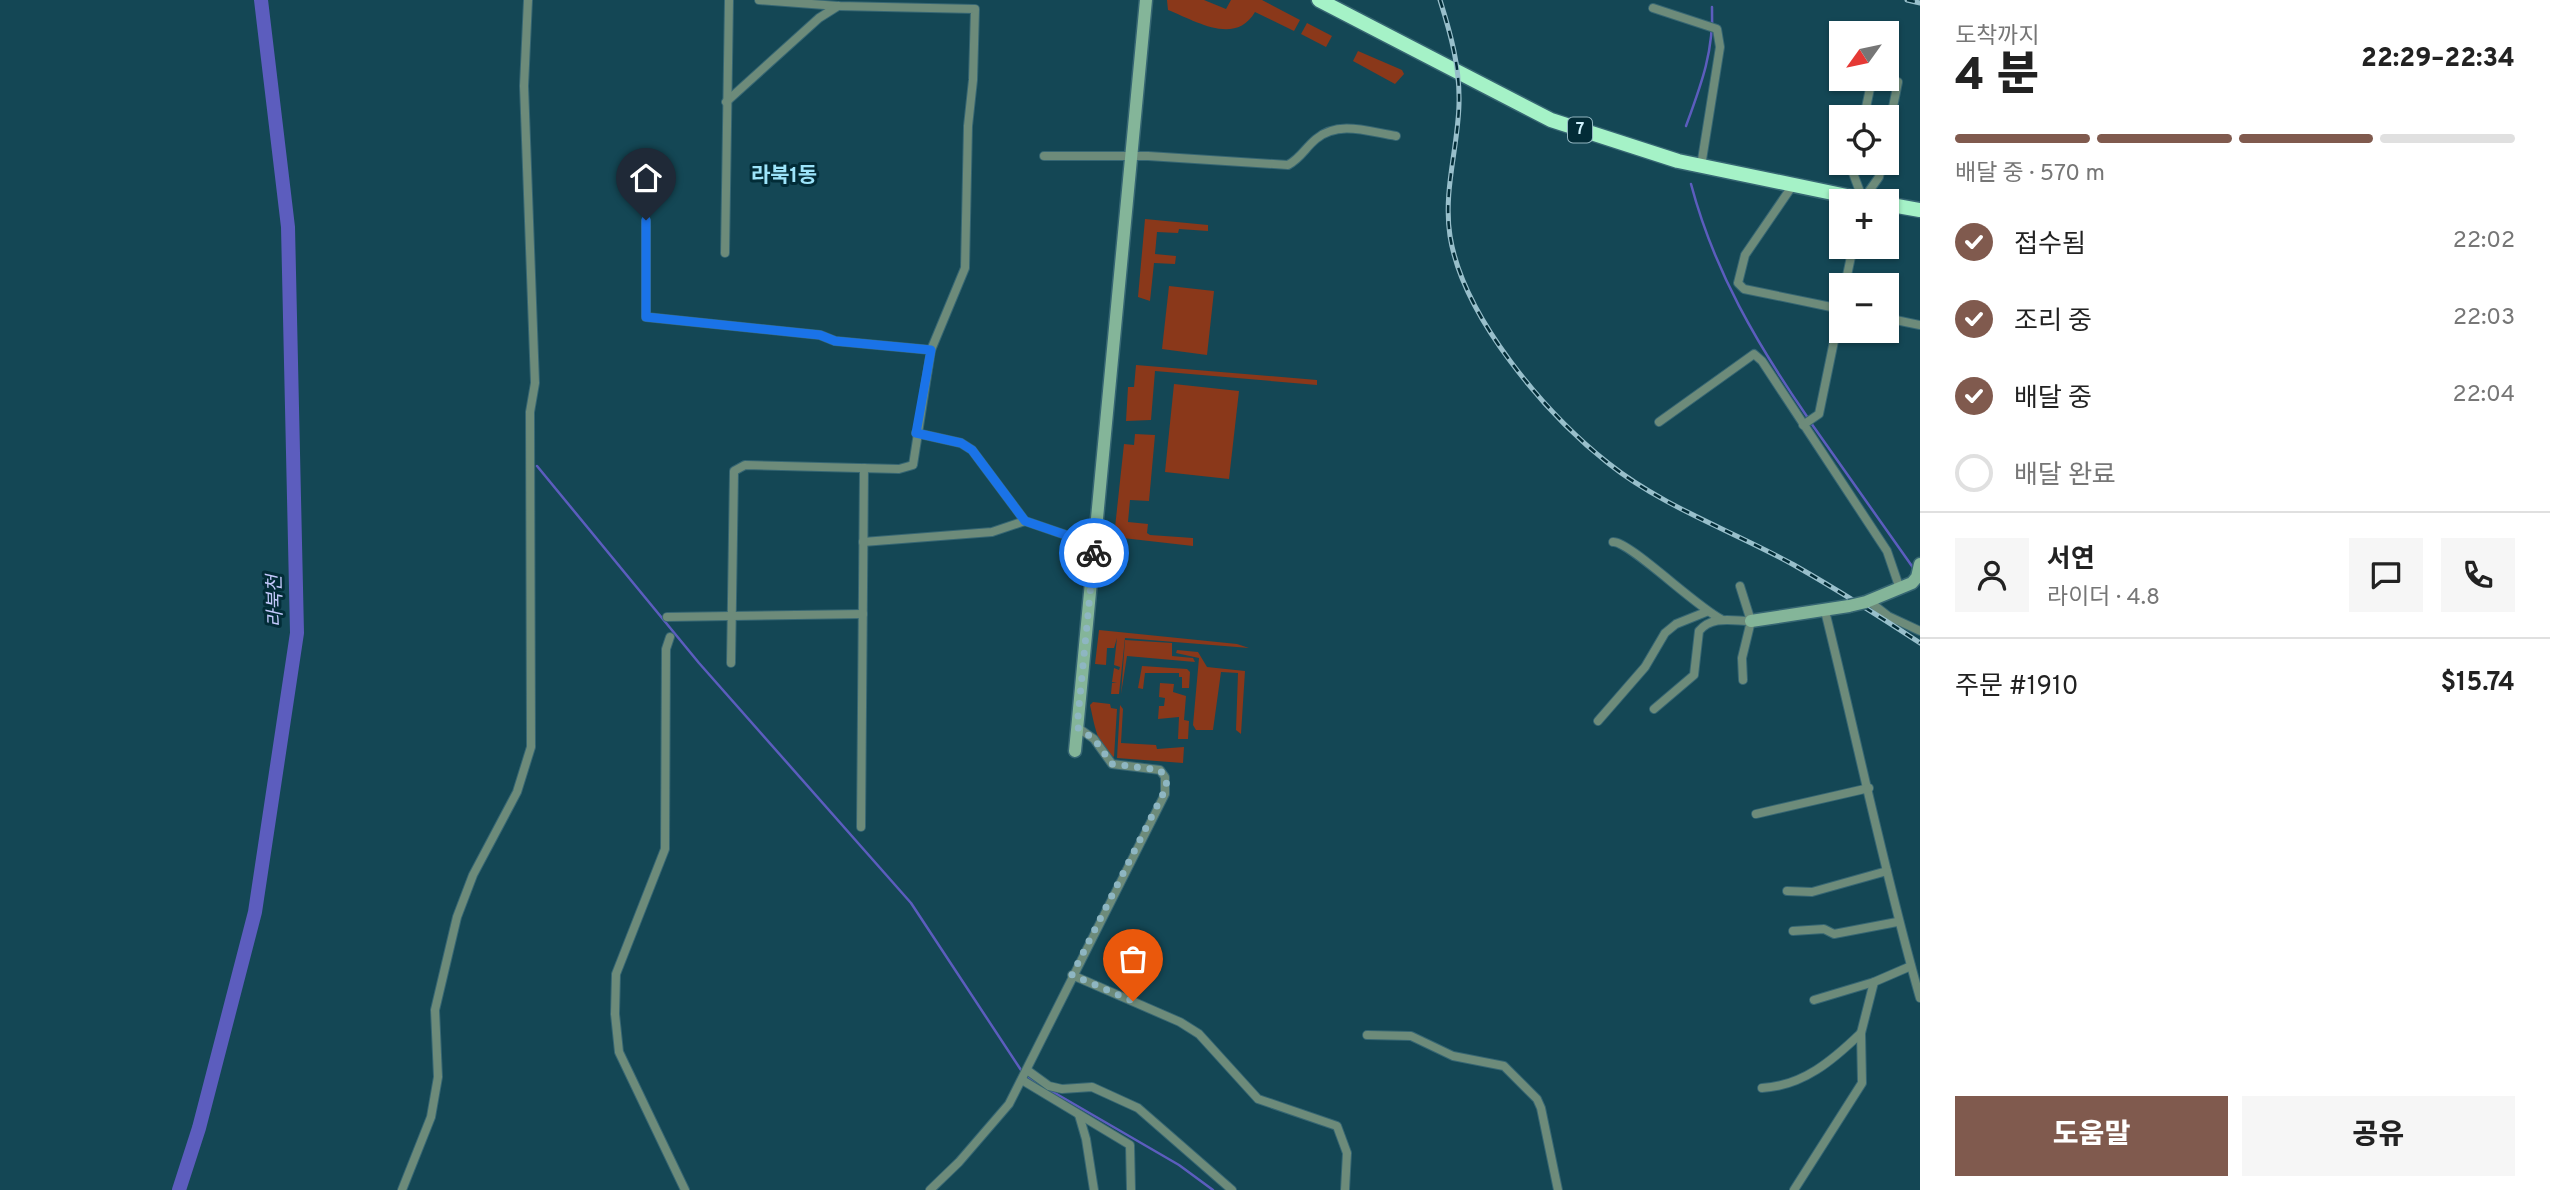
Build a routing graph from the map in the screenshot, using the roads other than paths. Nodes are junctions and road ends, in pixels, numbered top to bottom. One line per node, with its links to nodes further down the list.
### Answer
1 (528, 0): 69 (street)
2 (729, 0): 8 (street)
3 (759, 0): 6 (street)
4 (1146, 0): 11 (street)
5 (1319, 0): 12 (highway, 7)
6 (838, 6): 8 (street); 23 (street)
7 (1653, 8): 12 (street)
8 (726, 102): 18 (street)
9 (1396, 136): 11 (street)
10 (1044, 156): 11 (street)
11 (1133, 156): 31 (street)
12 (1700, 166): 13 (highway, 7)
13 (1793, 185): 14 (highway, 7); 19 (street)
14 (1829, 193)
15 (1899, 206): 16 (highway)
16 (1920, 210)
17 (646, 220): 23 (street)
18 (725, 253)
19 (1829, 306)
20 (1899, 321): 21 (street)
21 (1920, 325)
22 (1834, 343): 25 (street)
23 (931, 350): 26 (street)
24 (1659, 422): 25 (street)
25 (1807, 422): 34 (street)
26 (916, 433): 27 (street); 28 (street)
27 (864, 468): 29 (street); 39 (street)
28 (1025, 521): 29 (street); 31 (street)
29 (863, 542): 38 (street)
30 (1613, 542): 37 (street)
31 (1095, 545): 49 (street)
32 (1919, 568): 34 (street)
33 (1740, 586): 42 (street)
34 (1900, 589): 35 (street)
35 (1868, 602): 36 (street, bridge); 43 (street)
36 (1825, 611): 42 (street); 51 (street)
37 (1706, 612): 41 (street); 48 (street)
38 (863, 614): 39 (street); 53 (street)
39 (732, 616): 40 (street); 45 (street)
40 (667, 617)
41 (1721, 619): 42 (street); 47 (street)
42 (1751, 621): 46 (street)
43 (1920, 631)
44 (670, 637): 70 (street)
45 (731, 663)
46 (1742, 680)
47 (1654, 709)
48 (1598, 720)
49 (1077, 727): 50 (street); 59 (street)
50 (1075, 751)
51 (1869, 788): 52 (street); 54 (street)
52 (1756, 814)
53 (861, 827)
54 (1887, 871): 55 (street); 56 (street)
55 (1787, 891)
56 (1897, 922): 57 (street); 58 (street)
57 (1793, 931)
58 (1911, 966): 60 (street); 61 (street)
59 (1072, 975): 65 (street); 75 (street)
60 (1874, 982): 62 (street); 63 (street)
61 (1920, 998)
62 (1814, 1000)
63 (1861, 1033): 67 (street); 77 (street)
64 (1367, 1035): 76 (street)
65 (1027, 1070): 66 (street); 74 (street)
66 (1022, 1080): 68 (street); 71 (street)
67 (1762, 1088)
68 (1079, 1115): 72 (street); 73 (street)
69 (402, 1190)
70 (685, 1190)
71 (930, 1190)
72 (1094, 1190)
73 (1131, 1190)
74 (1233, 1190)
75 (1345, 1190)
76 (1558, 1190)
77 (1794, 1190)

